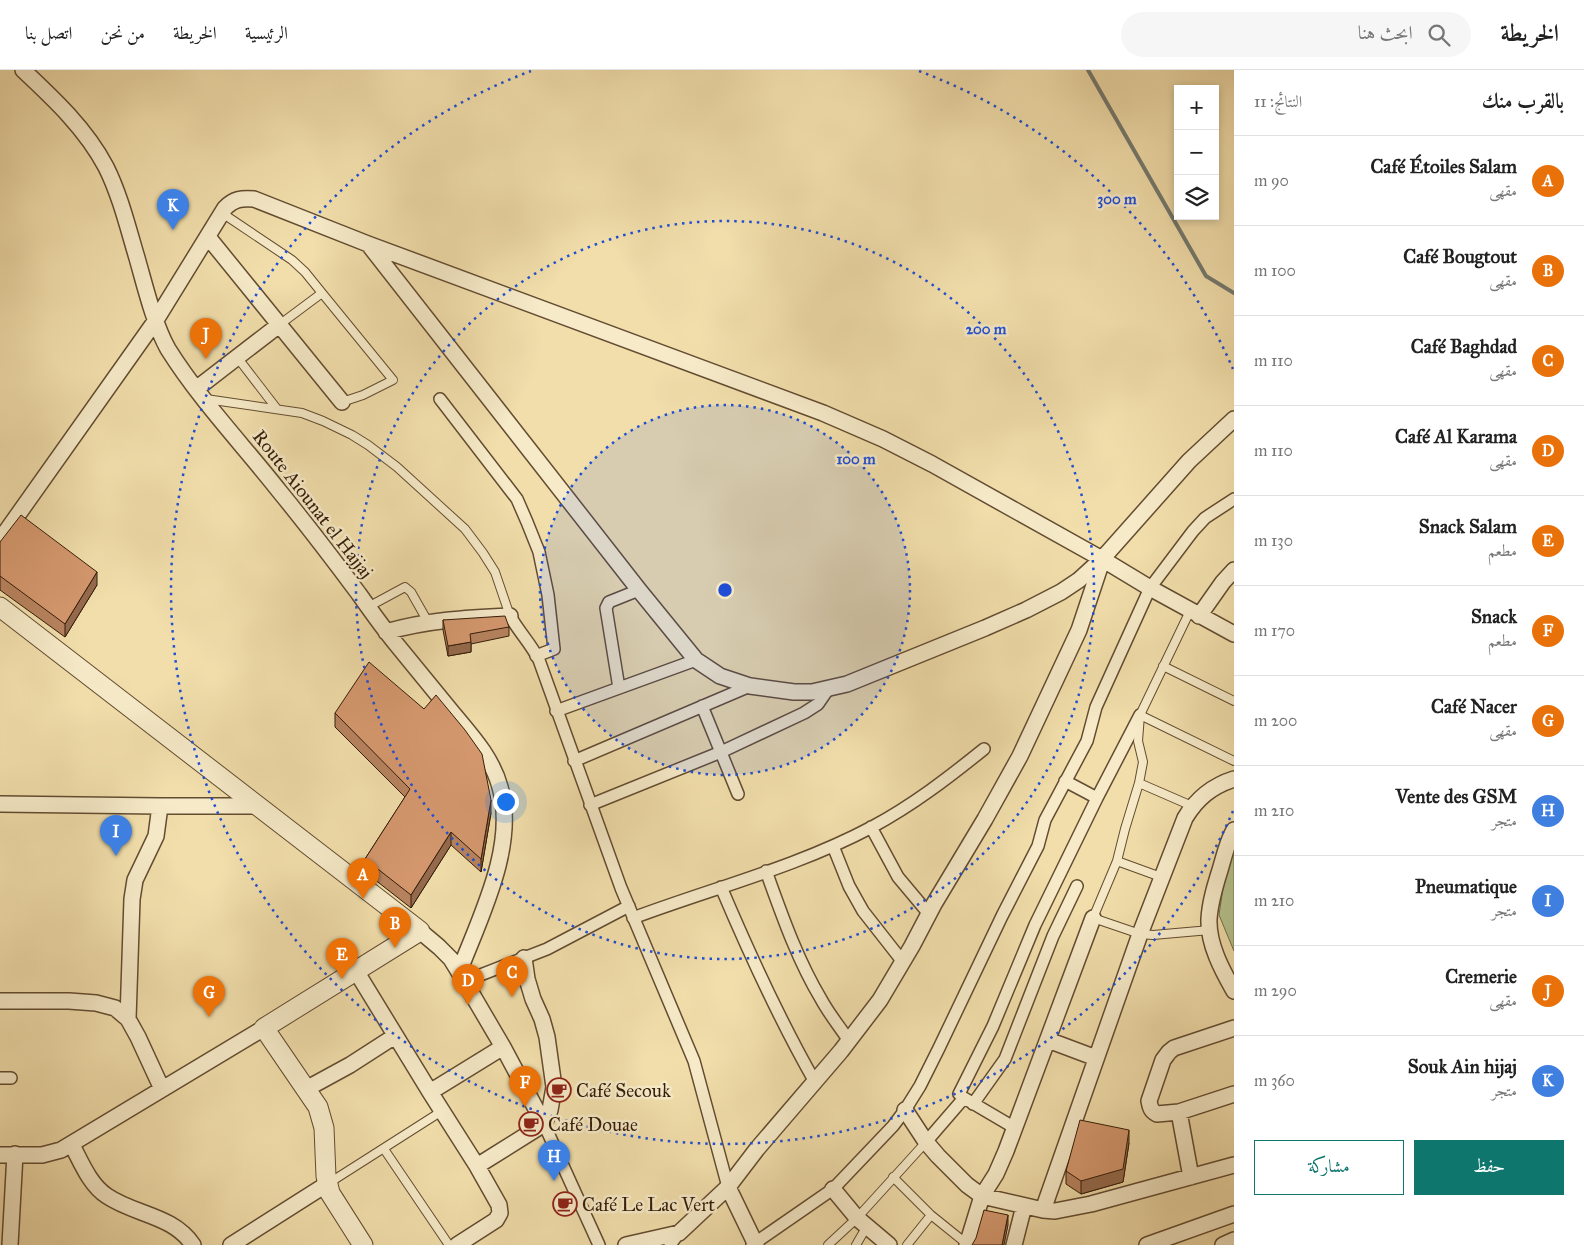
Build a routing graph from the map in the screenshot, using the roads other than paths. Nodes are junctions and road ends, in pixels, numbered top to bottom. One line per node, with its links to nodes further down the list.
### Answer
1 (23, 70): 6 (street, Route Aiounat el Hajjaj)
2 (222, 214): 3 (street); 4 (street); 5 (lane)
3 (208, 238): 6 (street); 7 (street)
4 (368, 244): 16 (street); 19 (street)
5 (322, 293): 7 (lane); 11 (lane)
6 (156, 320): 9 (street, Route Aiounat el Hajjaj); 15 (street)
7 (279, 325): 8 (street); 11 (street)
8 (237, 358): 9 (street); 12 (lane)
9 (200, 394): 12 (lane); 21 (street, Route Aiounat el Hajjaj)
10 (440, 399): 27 (street)
11 (342, 402)
12 (277, 409): 23 (lane)
13 (1234, 419): 16 (street)
14 (1234, 499): 18 (street)
15 (0, 540)
16 (1102, 559): 18 (street); 32 (street); 60 (street)
17 (1234, 570): 22 (street)
18 (1150, 588): 22 (street); 42 (street)
19 (639, 590): 28 (street); 31 (street)
20 (0, 607): 49 (street)
21 (368, 607): 24 (lane); 25 (street, Route Aiounat el Hajjaj)
22 (1194, 613): 26 (street); 29 (lane)
23 (510, 616): 24 (street); 27 (street)
24 (428, 622): 25 (street)
25 (386, 632): 69 (street, Route Aiounat el Hajjaj)
26 (1234, 634)
27 (536, 656): 35 (street)
28 (696, 660): 30 (street); 31 (street)
29 (1163, 666): 33 (lane); 36 (lane)
30 (750, 686): 32 (street); 34 (street)
31 (619, 688): 35 (street)
32 (829, 688): 38 (street)
33 (1234, 701)
34 (702, 706): 38 (street); 39 (street)
35 (556, 711): 39 (street)
36 (1140, 715): 40 (lane); 43 (lane); 45 (street)
37 (984, 748): 51 (street)
38 (721, 752): 44 (street); 47 (street)
39 (574, 761): 47 (street)
40 (1234, 761)
41 (1234, 780): 50 (street)
42 (1065, 781): 45 (street); 86 (street)
43 (1139, 783): 50 (lane); 54 (lane)
44 (738, 794)
45 (1097, 798): 85 (street)
46 (0, 804): 48 (street)
47 (590, 805): 59 (street)
48 (160, 806): 49 (street); 72 (street)
49 (257, 806): 64 (street)
50 (1192, 806): 56 (street)
51 (871, 827): 53 (street); 60 (street)
52 (1234, 830): 63 (street)
53 (832, 846): 55 (street); 67 (street)
54 (1117, 861): 56 (lane); 62 (lane)
55 (766, 871): 58 (street); 77 (street)
56 (1161, 877): 65 (street)
57 (1077, 886): 85 (street)
58 (721, 887): 61 (street); 80 (street)
59 (629, 906): 61 (street); 66 (street)
60 (929, 914): 67 (street)
61 (633, 918): 100 (street)
62 (1093, 918): 65 (lane); 76 (street)
63 (1210, 930): 65 (lane); 70 (street)
64 (420, 931): 68 (street); 69 (street)
65 (1140, 934): 79 (street)
66 (524, 958): 69 (street); 89 (street)
67 (903, 962): 77 (street)
68 (356, 971): 73 (street); 75 (street)
69 (462, 976): 78 (street)
70 (1234, 991)
71 (0, 1001): 72 (street)
72 (128, 1019): 81 (street)
73 (264, 1028): 81 (street); 82 (street)
74 (1234, 1028): 88 (street)
75 (396, 1036): 82 (street); 83 (street)
76 (1048, 1040): 79 (street); 90 (street)
77 (849, 1041): 80 (street)
78 (503, 1047): 83 (street); 89 (street)
79 (1096, 1058): 104 (street)
80 (815, 1082): 100 (street)
81 (162, 1089): 92 (street)
82 (306, 1089): 99 (street)
83 (430, 1092): 87 (street)
84 (1234, 1094): 88 (street)
85 (969, 1101): 90 (street); 91 (street)
86 (905, 1110): 91 (street); 101 (street)
87 (442, 1111): 93 (lane); 96 (street)
88 (1179, 1112): 98 (street)
89 (544, 1124): 96 (street); 117 (street)
90 (1015, 1128): 102 (street)
91 (926, 1142): 97 (lane); 102 (street)
92 (72, 1145): 94 (street); 112 (street)
93 (384, 1149): 99 (lane); 115 (lane)
94 (8, 1154): 111 (street)
95 (1234, 1165): 98 (street)
96 (478, 1166): 116 (street)
97 (893, 1177): 106 (lane); 107 (lane)
98 (1191, 1177): 104 (street)
99 (327, 1184): 113 (street); 114 (street)
100 (728, 1187): 108 (street); 110 (street)
101 (832, 1189): 107 (street); 110 (street)
102 (982, 1196): 103 (street); 124 (street)
103 (1024, 1206): 104 (street); 125 (street)
104 (1043, 1210)
105 (1234, 1214): 126 (street)
106 (931, 1215): 123 (lane); 124 (lane)
107 (862, 1222): 120 (lane); 121 (lane); 122 (street)
108 (679, 1232): 118 (street); 119 (street)
109 (1234, 1240): 127 (street)
110 (754, 1244)
111 (10, 1245)
112 (193, 1245)
113 (231, 1245)
114 (363, 1245)
115 (448, 1245)
116 (457, 1245)
117 (599, 1245)
118 (626, 1245)
119 (670, 1245)
120 (828, 1245)
121 (856, 1245)
122 (889, 1245)
123 (907, 1245)
124 (967, 1245)
125 (1014, 1245)
126 (1147, 1245)
127 (1223, 1245)

